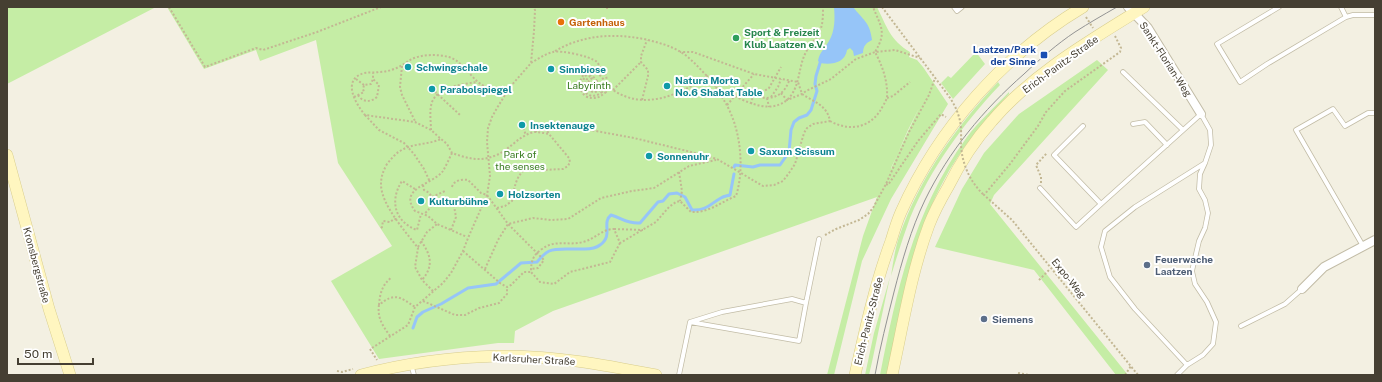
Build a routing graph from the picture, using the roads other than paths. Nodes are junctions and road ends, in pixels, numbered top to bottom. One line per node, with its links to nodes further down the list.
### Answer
1 (954, 7): 2 (lane)
2 (962, 7)
3 (1278, 7): 8 (lane)
4 (1341, 7): 8 (lane)
5 (1081, 8): 34 (main road, Erich-Panitz-Straße)
6 (1136, 9): 11 (street, Sankt-Florian-Weg); 35 (main road, Erich-Panitz-Straße)
7 (1375, 15): 8 (lane)
8 (1346, 16)
9 (1123, 72): 14 (lane)
10 (1375, 113): 22 (lane)
11 (1201, 114): 14 (lane); 17 (lane)
12 (1133, 124): 15 (lane)
13 (1083, 126): 19 (lane)
14 (1183, 130): 15 (lane)
15 (1167, 145): 19 (lane)
16 (7, 155): 29 (main road, Kronsbergstraße)
17 (1205, 162): 28 (lane); 28 (lane)
18 (1040, 188): 19 (lane)
19 (1101, 204)
20 (819, 239): 24 (lane)
21 (1375, 240): 22 (street)
22 (1364, 246): 23 (street)
23 (1302, 289): 26 (lane)
24 (806, 303): 25 (lane); 25 (lane)
25 (690, 322): 33 (lane)
26 (1241, 326)
27 (411, 364): 30 (main road, Karlsruher Straße); 31 (lane); 32 (main road, Karlsruher Straße)
28 (1187, 365): 36 (lane)
29 (70, 375)
30 (361, 375)
31 (414, 375)
32 (656, 375)
33 (679, 375)
34 (855, 375)
35 (892, 375)
36 (1177, 375)

